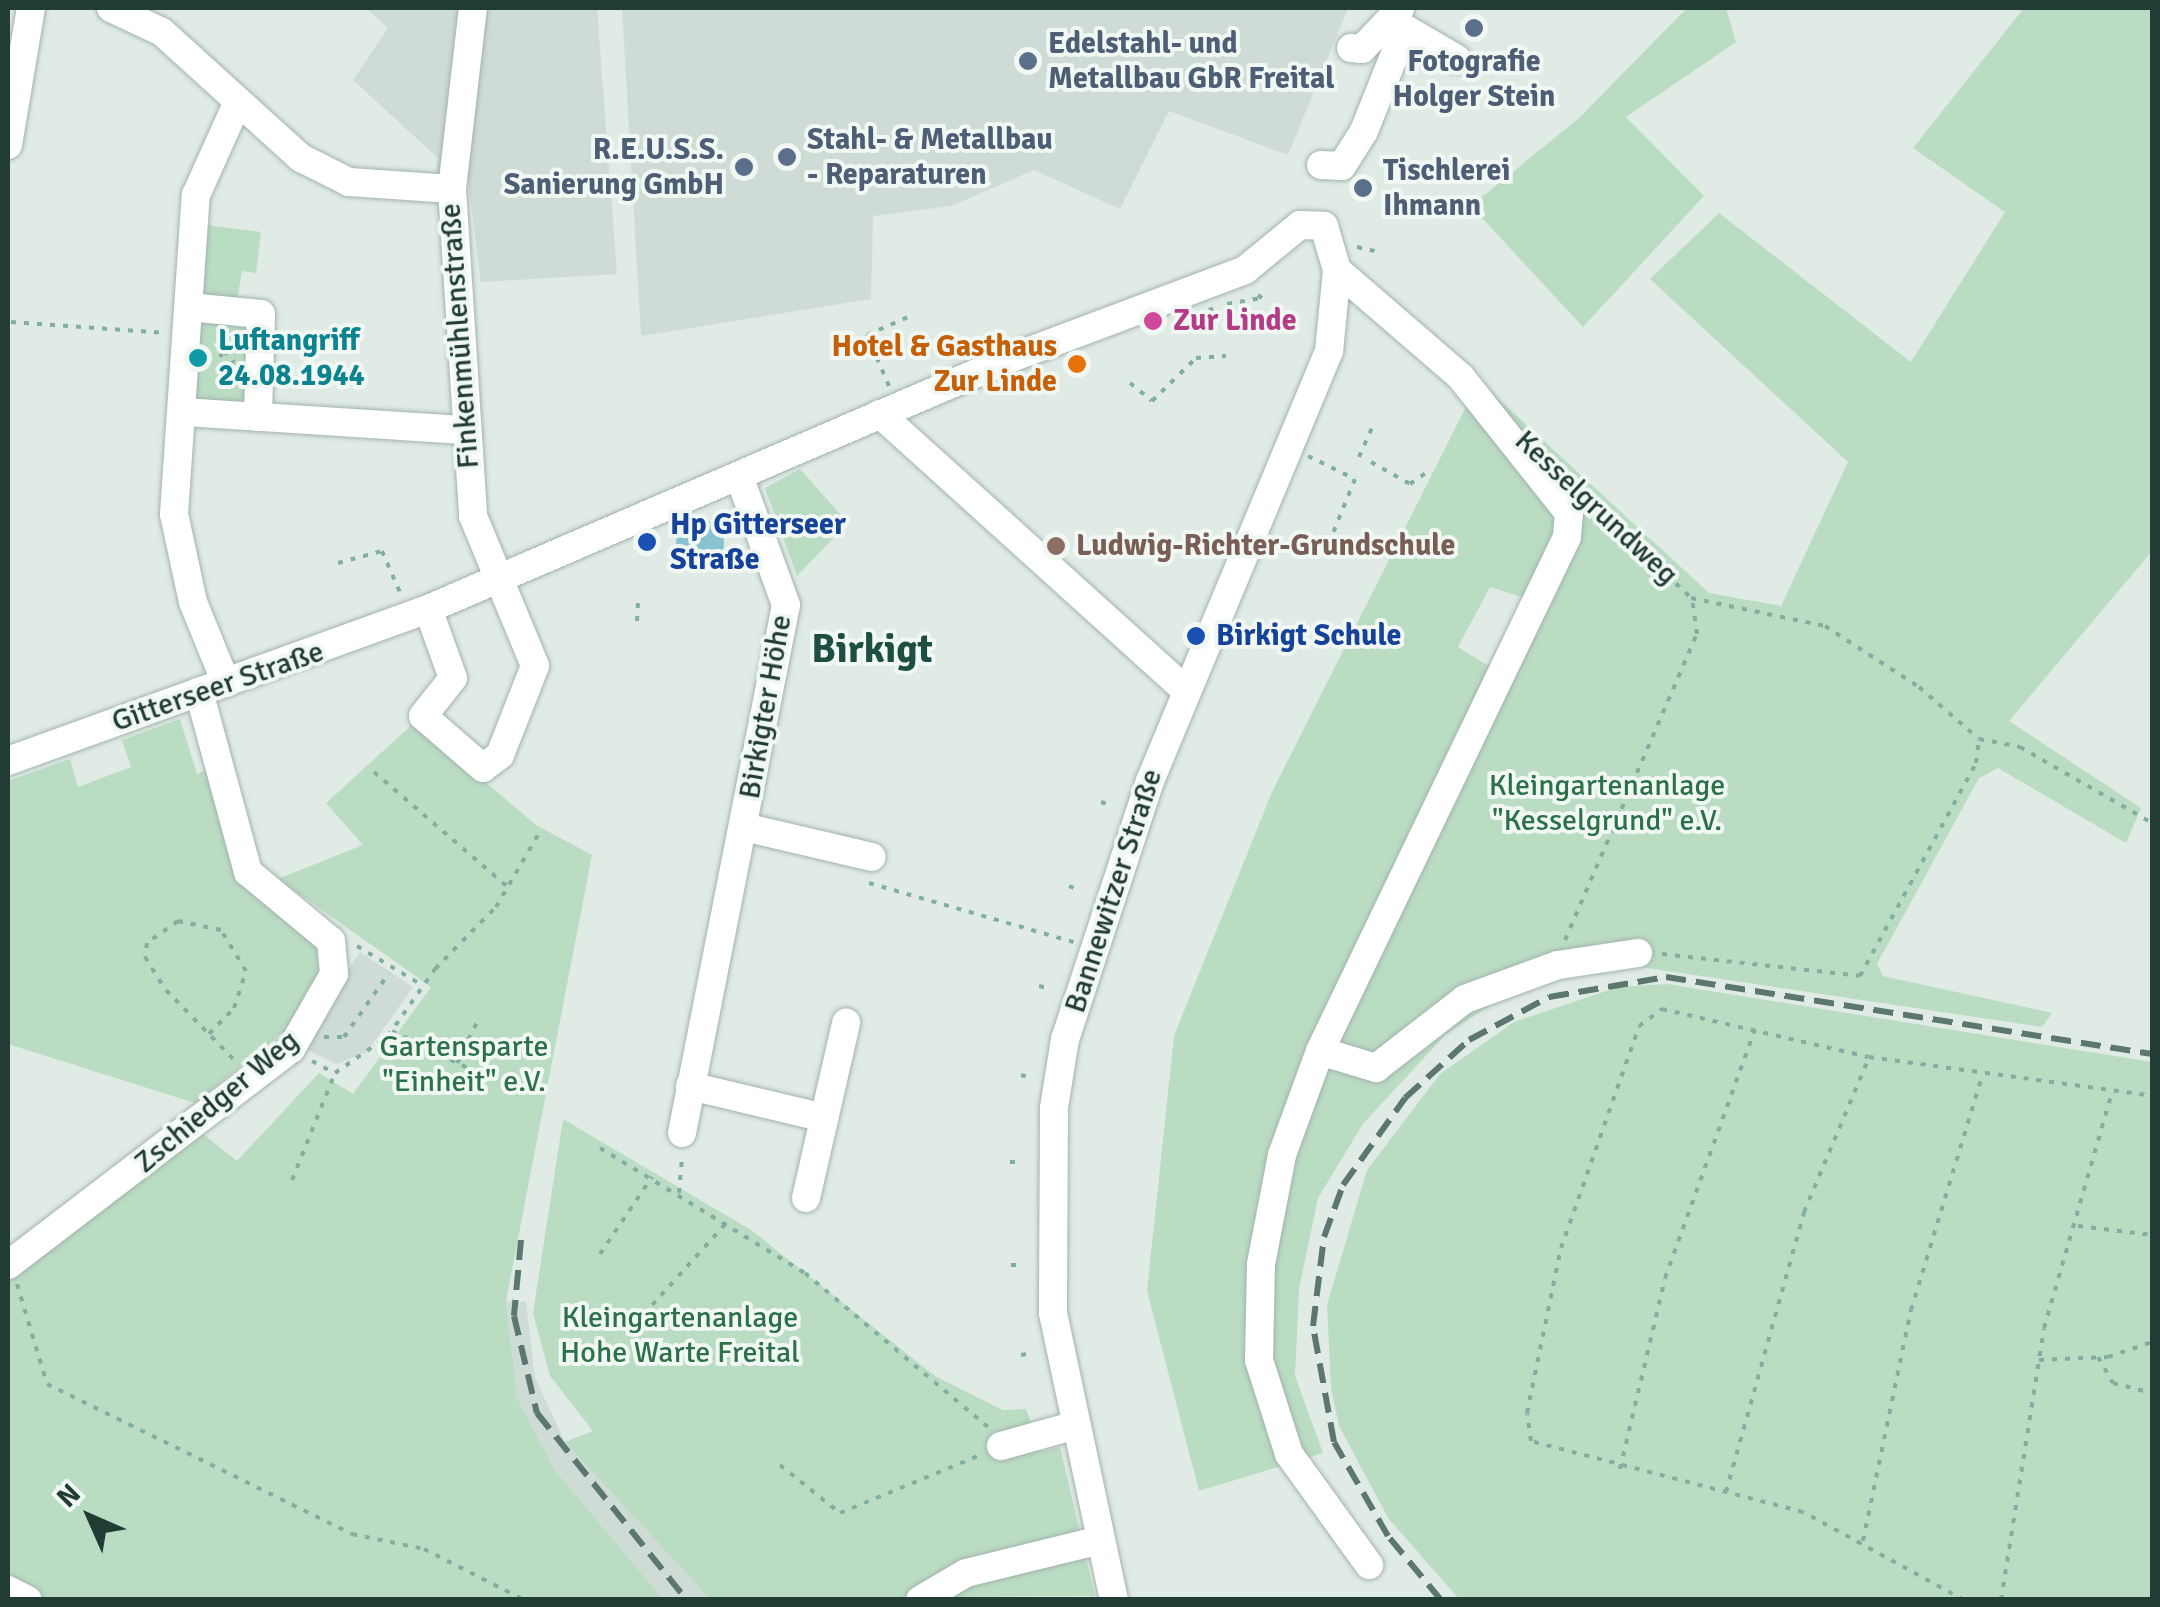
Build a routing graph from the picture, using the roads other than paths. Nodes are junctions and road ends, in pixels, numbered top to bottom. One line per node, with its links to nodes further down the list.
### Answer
1 (31, 8): 8 (street)
2 (111, 8): 7 (street, Finkenmühlenstraße)
3 (473, 8): 10 (street)
4 (1396, 14): 5 (street); 6 (street); 9 (street)
5 (1351, 48)
6 (1456, 59)
7 (236, 106): 10 (street, Finkenmühlenstraße); 13 (street)
8 (8, 145)
9 (1321, 165)
10 (452, 189): 17 (street, Finkenmühlenstraße)
11 (1313, 220): 12 (street, Bannewitzer Straße); 14 (street, Gitterseer Straße)
12 (1337, 270): 22 (street, Bannewitzer Straße); 29 (street, Kesselgrundweg)
13 (188, 320): 15 (street); 16 (street)
14 (886, 401): 18 (street, Gitterseer Straße); 22 (street)
15 (184, 412): 16 (street); 21 (street)
16 (258, 417): 17 (street)
17 (464, 430): 19 (street, Finkenmühlenstraße)
18 (739, 476): 19 (street, Gitterseer Straße); 25 (street, Birkigter Höhe)
19 (499, 579): 20 (street, Gitterseer Straße); 20 (street)
20 (416, 607): 21 (street, Gitterseer Straße)
21 (226, 683): 23 (street, Gitterseer Straße)
22 (1184, 689): 35 (street, Bannewitzer Straße)
23 (198, 692): 24 (street, Gitterseer Straße); 34 (street, Zschiedger Weg)
24 (8, 761)
25 (744, 828): 26 (street, Birkigter Höhe); 30 (street, Birkigter Höhe)
26 (870, 870)
27 (1638, 953): 29 (street)
28 (846, 1022): 31 (street)
29 (1320, 1052): 38 (street, Kesselgrundweg)
30 (690, 1086): 31 (street); 32 (street, Birkigter Höhe)
31 (824, 1118): 33 (street)
32 (682, 1133)
33 (806, 1198)
34 (12, 1262)
35 (1076, 1425): 36 (street); 37 (street, Bannewitzer Straße)
36 (1004, 1445)
37 (1100, 1540): 41 (street); 42 (street, Bannewitzer Straße)
38 (1369, 1565)
39 (8, 1590): 40 (street)
40 (28, 1600)
41 (920, 1600)
42 (1114, 1600)

